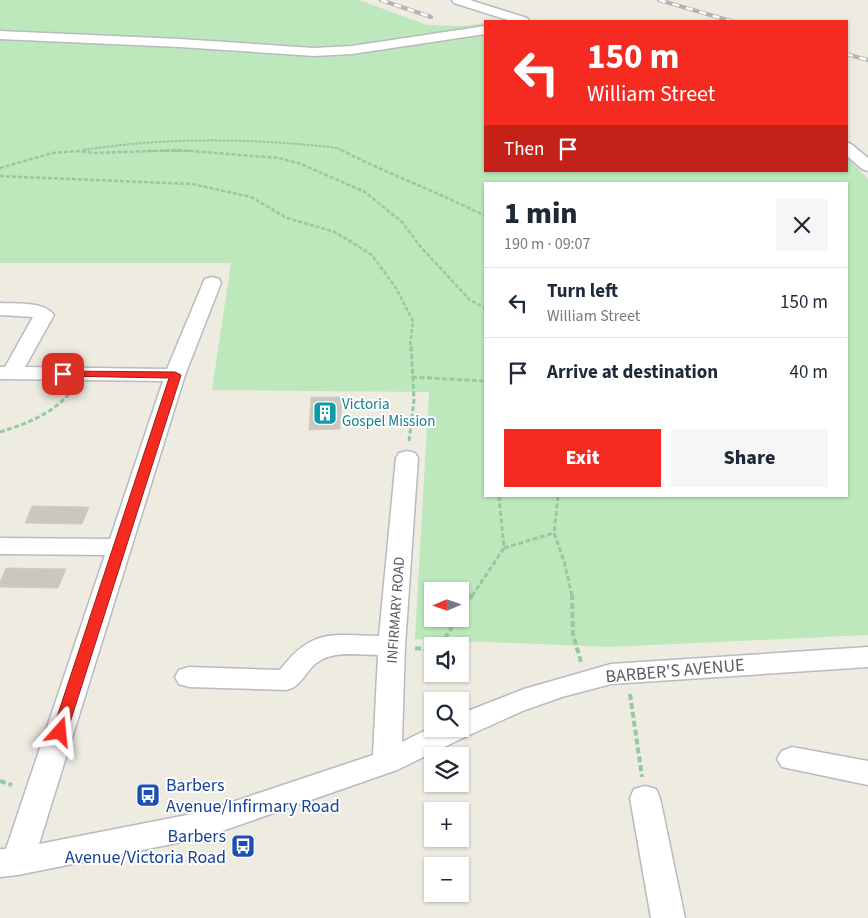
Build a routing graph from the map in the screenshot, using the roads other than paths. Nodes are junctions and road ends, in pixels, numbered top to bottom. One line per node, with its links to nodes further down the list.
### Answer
1 (458, 0): 2 (street)
2 (520, 20)
3 (484, 30): 4 (street)
4 (0, 36)
5 (848, 148): 6 (street)
6 (868, 166)
7 (212, 283): 10 (street)
8 (0, 309): 9 (street)
9 (6, 373): 10 (street)
10 (175, 375): 13 (street)
11 (407, 458): 14 (street, INFIRMARY ROAD)
12 (0, 546): 13 (street)
13 (120, 547): 23 (street)
14 (392, 646): 16 (street); 20 (street, INFIRMARY ROAD)
15 (868, 657): 17 (street, BARBER'S AVENUE)
16 (189, 677)
17 (469, 723)
18 (440, 737): 20 (street)
19 (792, 759): 21 (street)
20 (388, 762): 23 (street)
21 (868, 773)
22 (646, 798): 24 (street)
23 (9, 863)
24 (668, 918)

